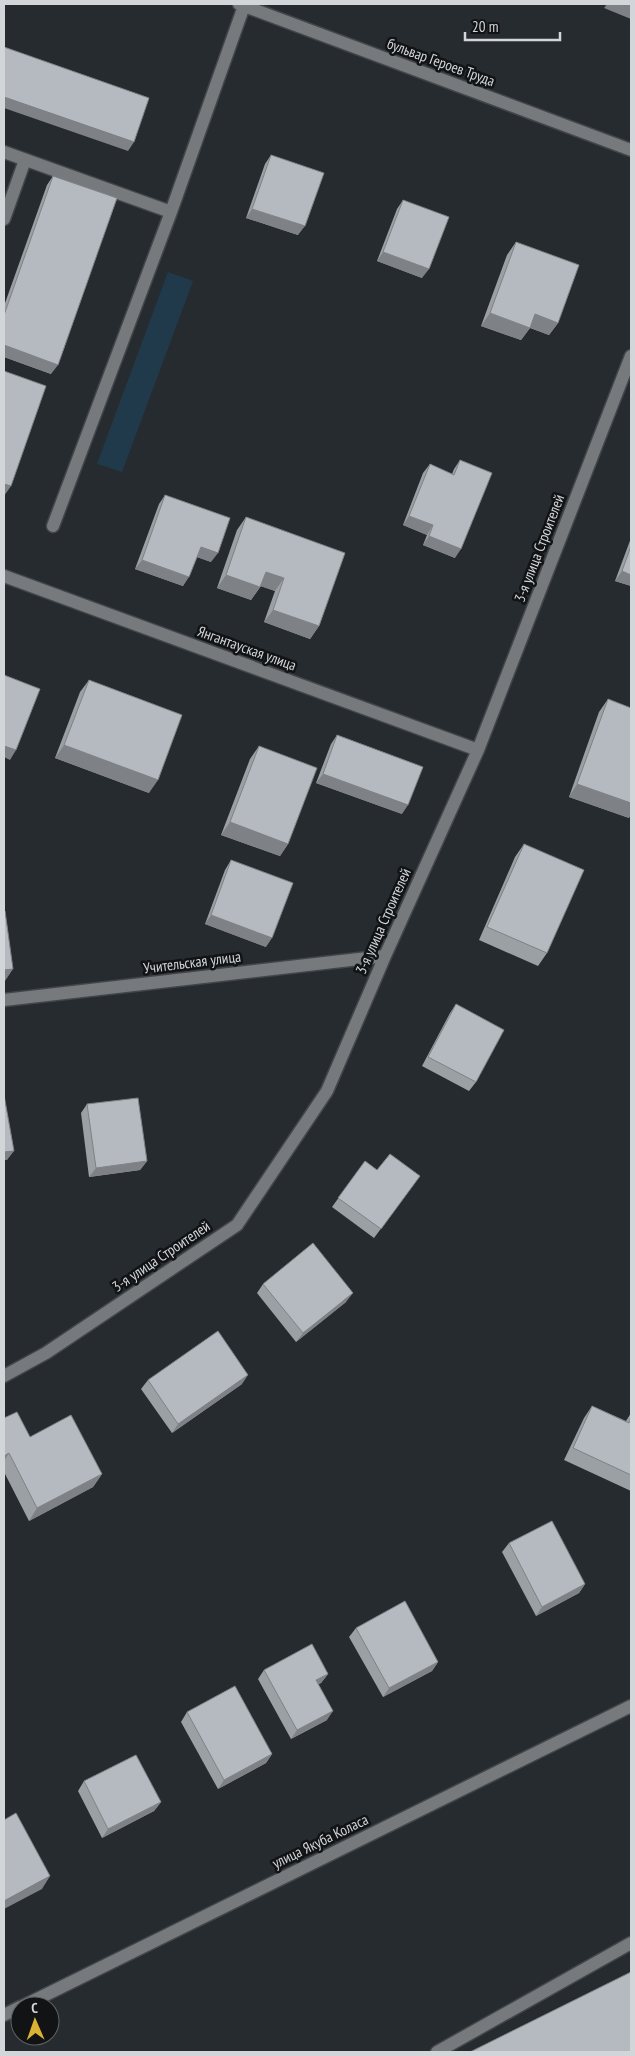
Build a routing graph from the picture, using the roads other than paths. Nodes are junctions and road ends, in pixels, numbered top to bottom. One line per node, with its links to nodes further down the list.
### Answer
1 (242, 5): 2 (street, бульвар Героев Труда); 5 (street)
2 (631, 150)
3 (4, 152): 4 (street)
4 (25, 160): 5 (street); 6 (street)
5 (171, 212): 8 (street)
6 (4, 219)
7 (631, 356): 10 (street, 3-я улица Строителей)
8 (53, 526)
9 (4, 576): 10 (street, Янгантауская улица)
10 (478, 750): 11 (street, 3-я улица Строителей)
11 (385, 956): 12 (street, Учительская улица); 13 (street, 3-я улица Строителей)
12 (4, 1000)
13 (4, 1376)
14 (631, 1706): 16 (street, улица Якуба Коласа)
15 (631, 1943): 17 (street)
16 (43, 1996)
17 (437, 2052)

